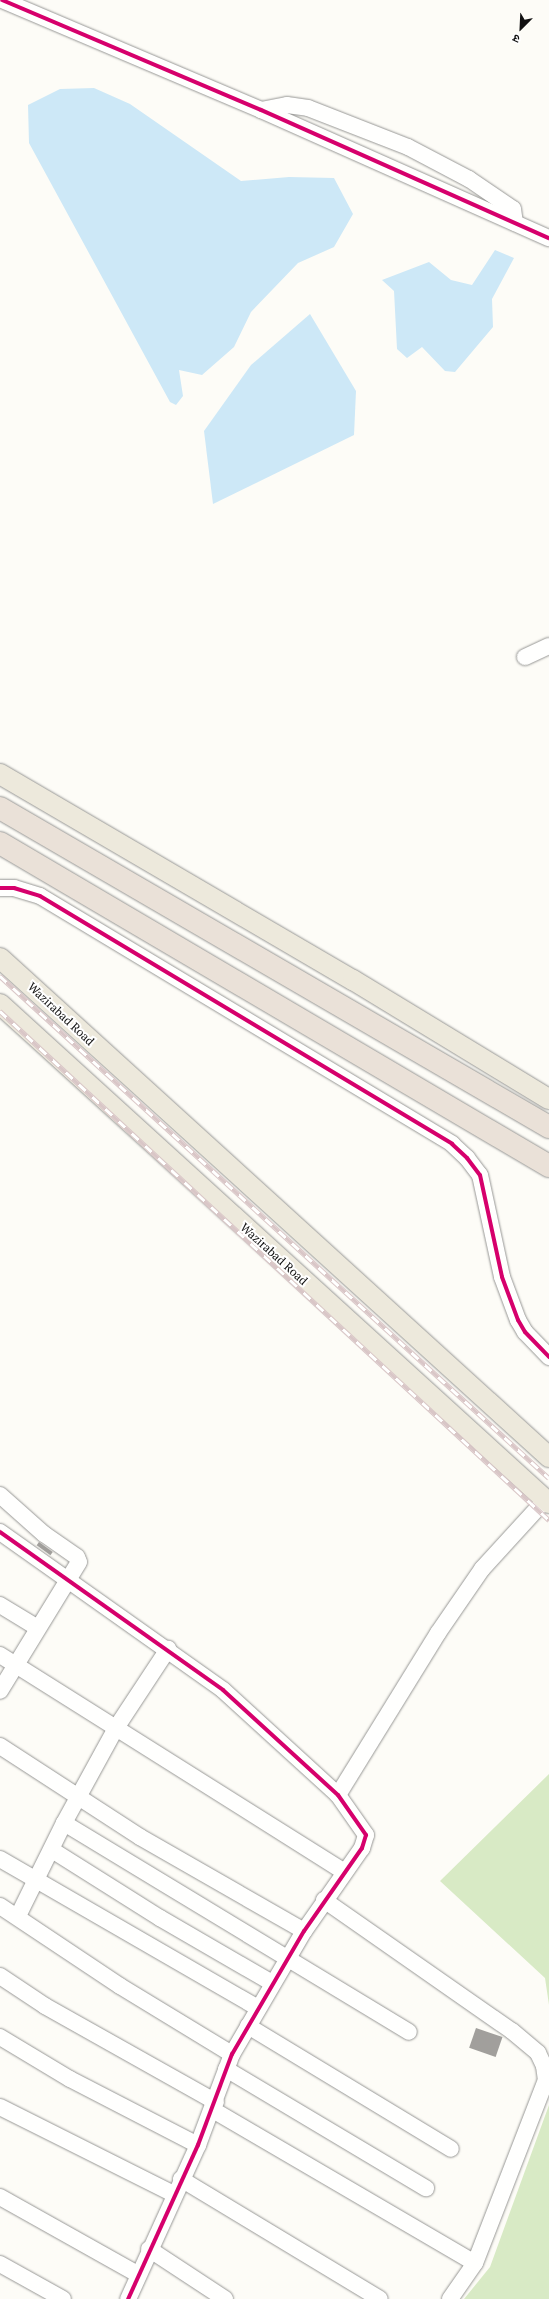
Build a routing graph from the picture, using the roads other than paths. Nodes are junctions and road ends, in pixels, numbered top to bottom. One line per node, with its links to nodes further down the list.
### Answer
1 (2, 0): 2 (street)
2 (262, 110): 3 (street); 3 (street)
3 (515, 223): 4 (street)
4 (549, 238)
5 (549, 646): 6 (street)
6 (525, 657)
7 (0, 774): 13 (main road)
8 (0, 808): 14 (highway)
9 (0, 843): 15 (highway)
10 (0, 888): 16 (street)
11 (0, 958): 17 (main road, Wazirabad Road)
12 (0, 1004): 19 (main road, Wazirabad Road)
13 (549, 1099)
14 (549, 1127)
15 (549, 1166)
16 (549, 1357)
17 (549, 1457)
18 (0, 1496): 21 (street)
19 (547, 1502): 30 (street)
20 (0, 1532): 21 (street)
21 (68, 1580): 23 (street); 24 (street)
22 (0, 1605): 23 (street)
23 (38, 1628): 26 (street)
24 (168, 1649): 28 (street); 30 (street)
25 (0, 1655): 26 (street)
26 (16, 1664): 27 (street); 28 (street)
27 (0, 1690)
28 (116, 1728): 31 (street); 35 (street)
29 (0, 1746): 31 (street)
30 (338, 1795): 35 (street)
31 (78, 1796): 32 (street); 40 (street)
32 (64, 1823): 33 (street); 41 (street)
33 (52, 1850): 36 (street); 43 (street)
34 (0, 1859): 36 (street)
35 (344, 1872): 37 (street)
36 (37, 1881): 39 (street); 44 (street)
37 (324, 1900): 40 (street); 59 (street)
38 (0, 1906): 39 (street)
39 (18, 1916): 48 (street)
40 (304, 1931): 41 (street)
41 (289, 1957): 43 (street); 46 (street)
42 (0, 1976): 50 (street)
43 (272, 1983): 44 (street)
44 (258, 2008): 45 (street)
45 (248, 2026): 48 (street); 53 (street)
46 (409, 2032)
47 (0, 2037): 52 (street)
48 (232, 2054): 49 (street)
49 (226, 2069): 50 (street); 55 (street)
50 (214, 2106): 52 (street); 59 (street)
51 (0, 2107): 56 (street)
52 (198, 2145): 54 (street)
53 (451, 2149)
54 (180, 2179): 56 (street); 65 (street)
55 (426, 2188)
56 (174, 2194): 58 (street)
57 (0, 2198): 61 (street)
58 (149, 2249): 61 (street); 64 (street)
59 (475, 2263): 66 (street)
60 (0, 2264): 62 (street)
61 (139, 2274): 63 (street)
62 (63, 2299)
63 (128, 2299)
64 (225, 2299)
65 (380, 2299)
66 (450, 2299)

